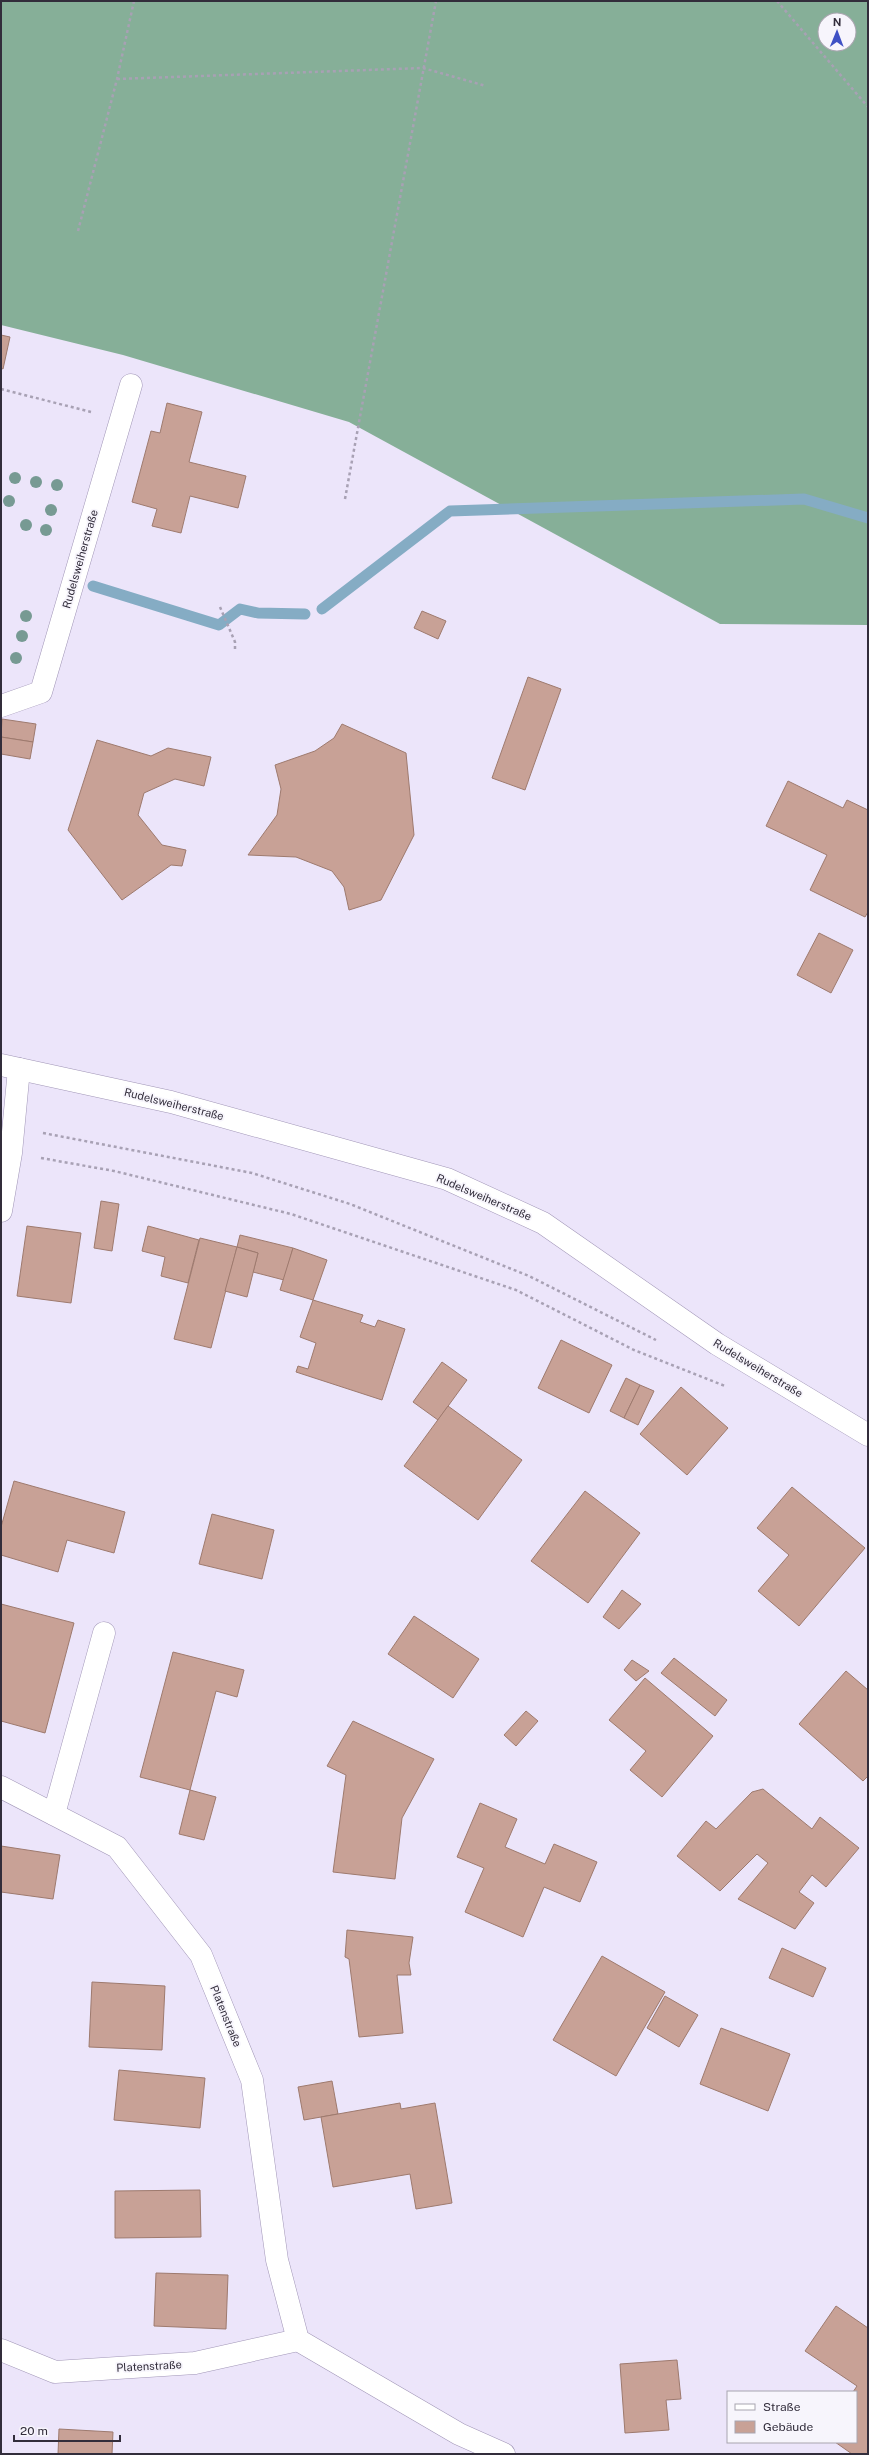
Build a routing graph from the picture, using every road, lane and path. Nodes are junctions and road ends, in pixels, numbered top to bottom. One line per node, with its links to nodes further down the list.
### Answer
1 (134, 1): 5 (path)
2 (436, 1): 4 (path)
3 (777, 1): 7 (path)
4 (423, 68): 5 (path); 6 (path); 12 (path)
5 (117, 79): 8 (path)
6 (486, 86)
7 (868, 107)
8 (78, 231)
9 (131, 385): 11 (street, Rudelsweiherstraße)
10 (1, 389): 11 (path)
11 (121, 420): 15 (street, Rudelsweiherstraße)
12 (345, 499)
13 (220, 607): 14 (path)
14 (235, 650)
15 (1, 706)
16 (10, 1067): 17 (street); 22 (street, Rudelsweiherstraße)
17 (13, 1129): 18 (street); 20 (path)
18 (10, 1153): 19 (street); 21 (path)
19 (1, 1211)
20 (658, 1341)
21 (728, 1388)
22 (868, 1435)
23 (104, 1633): 25 (street)
24 (1, 1787): 25 (street, Platenstraße)
25 (54, 1814): 26 (street, Platenstraße)
26 (298, 2340): 27 (street, Platenstraße); 28 (street)
27 (1, 2350)
28 (504, 2454)

